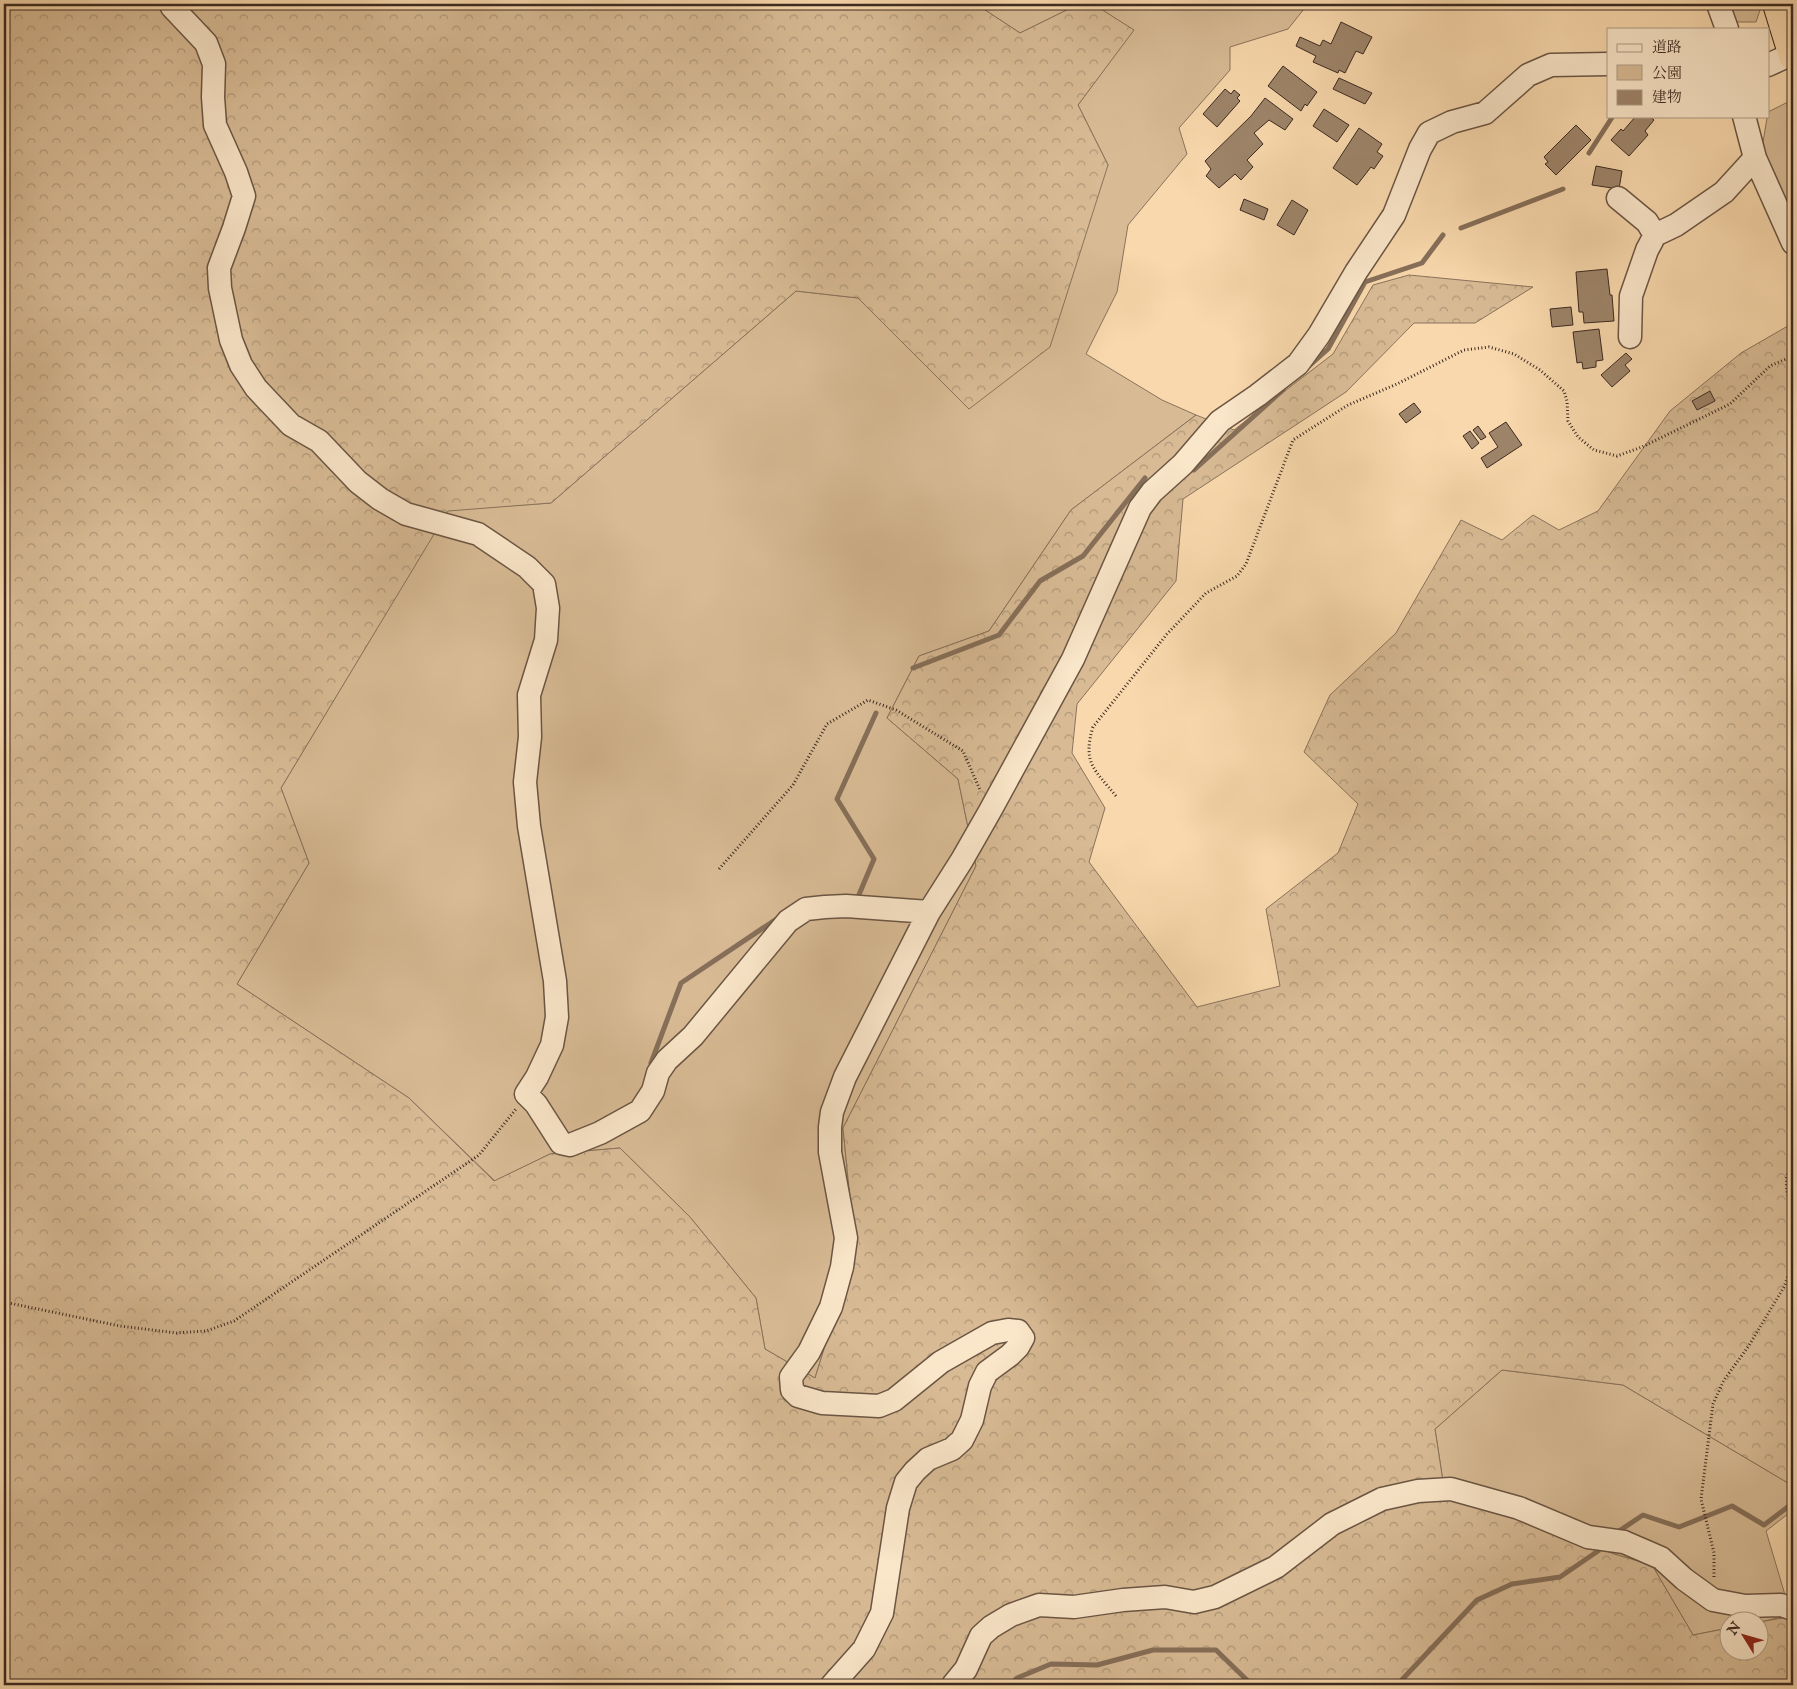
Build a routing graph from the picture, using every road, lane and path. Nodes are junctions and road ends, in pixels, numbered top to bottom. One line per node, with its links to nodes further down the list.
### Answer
1 (170, 4): 18 (street)
2 (1718, 4): 4 (street)
3 (1777, 4): 5 (highway)
4 (1728, 28)
5 (1781, 60)
6 (1607, 64): 15 (street)
7 (1744, 118): 8 (street)
8 (1754, 158): 10 (street); 11 (street)
9 (1618, 198): 10 (street)
10 (1654, 235): 12 (street)
11 (1793, 244)
12 (1630, 337)
13 (1793, 356): 14 (path)
14 (1116, 796)
15 (990, 811): 16 (path); 17 (street)
16 (719, 869)
17 (930, 912): 18 (street); 25 (street)
18 (526, 1094): 22 (path)
19 (1793, 1161): 20 (path)
20 (1793, 1216)
21 (1793, 1262): 23 (path)
22 (4, 1302)
23 (1713, 1600): 24 (street); 26 (street)
24 (1793, 1609)
25 (832, 1685)
26 (953, 1685)

